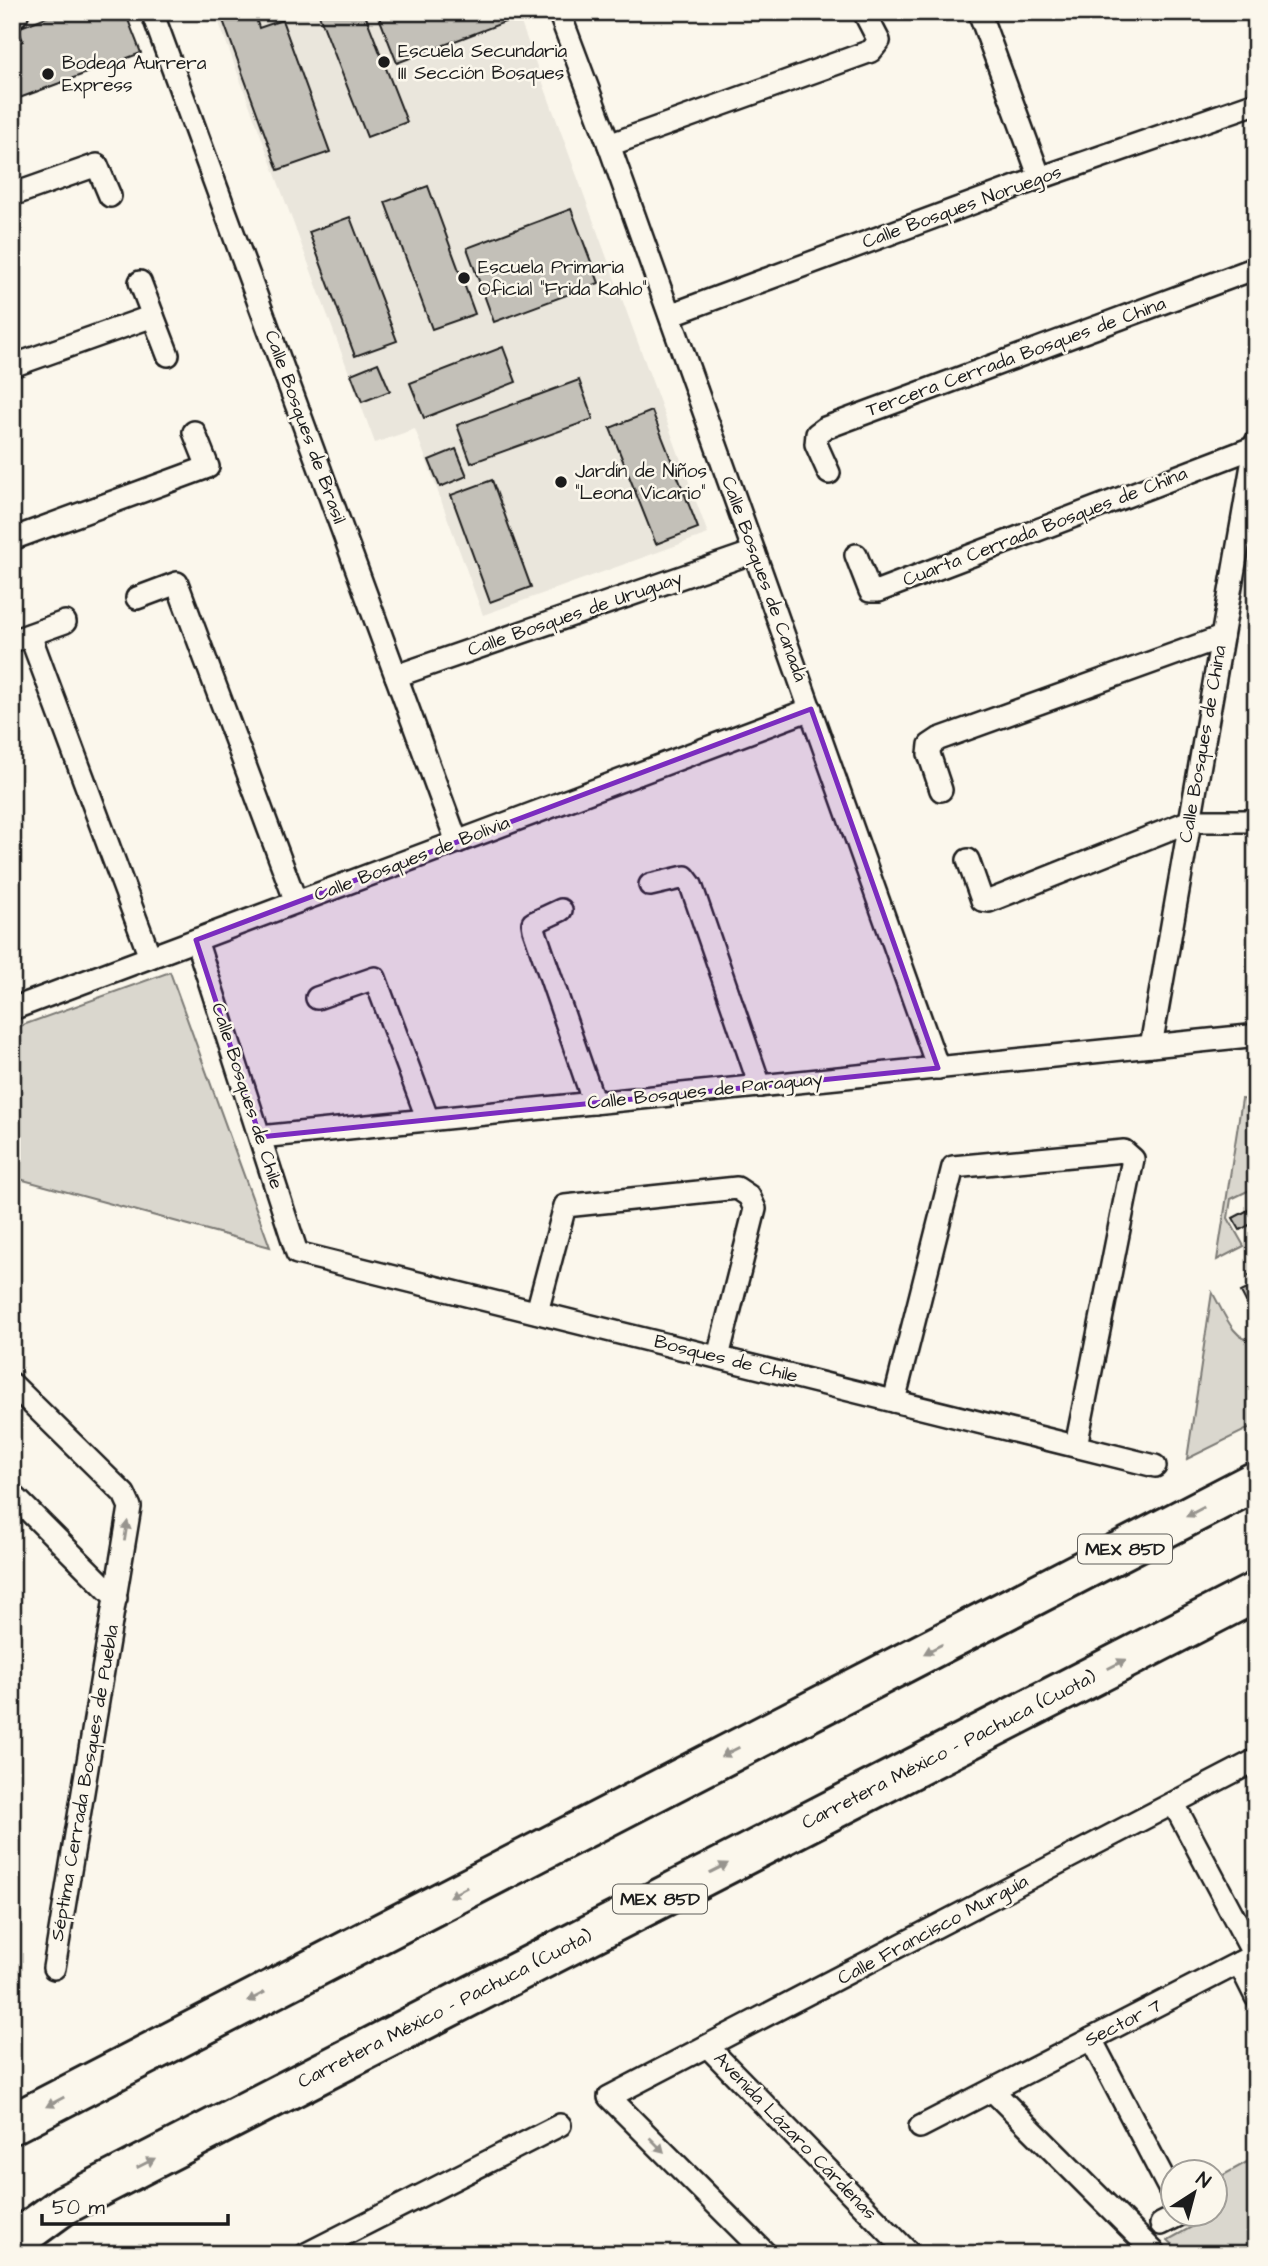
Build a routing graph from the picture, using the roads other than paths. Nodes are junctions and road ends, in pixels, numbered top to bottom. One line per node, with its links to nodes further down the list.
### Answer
1 (152, 12): 26 (street, Calle Bosques de Brasil)
2 (559, 12): 6 (street, Calle Bosques de Canadá)
3 (864, 12): 6 (street)
4 (979, 12): 7 (street)
5 (1256, 103): 7 (street, Calle Bosques Noruegos)
6 (609, 145): 12 (street, Calle Bosques de Canadá)
7 (1040, 178): 12 (street, Calle Bosques Noruegos)
8 (12, 195): 9 (street)
9 (110, 197)
10 (1256, 268): 18 (street, Tercera Cerrada Bosques de China)
11 (140, 282): 13 (street)
12 (670, 315): 20 (street, Calle Bosques de Canadá)
13 (153, 316): 14 (street); 15 (street)
14 (167, 355)
15 (12, 366)
16 (194, 432): 19 (street)
17 (1255, 444): 21 (street, Cuarta Cerrada Bosques de China); 24 (street, Calle Bosques de China)
18 (829, 473)
19 (12, 539)
20 (754, 552): 26 (street, Calle Bosques de Uruguay); 27 (street, Calle Bosques de Canadá)
21 (856, 555)
22 (137, 598): 34 (street)
23 (65, 622): 25 (street)
24 (1222, 637): 28 (street); 29 (street, Calle Bosques de China)
25 (21, 638): 37 (street)
26 (396, 676): 31 (street, Calle Bosques de Brasil)
27 (811, 709): 31 (street, Calle Bosques de Bolivia); 42 (street, Calle Bosques de Canadá)
28 (940, 790)
29 (1190, 821): 30 (street); 32 (street); 41 (street, Calle Bosques de China)
30 (1256, 821)
31 (457, 842): 34 (street, Calle Bosques de Bolivia)
32 (968, 860)
33 (650, 885): 43 (street)
34 (296, 902): 36 (street, Calle Bosques de Bolivia)
35 (561, 910): 44 (street)
36 (196, 940): 37 (street, Calle Bosques de Bolivia); 46 (street, Calle Bosques de Chile)
37 (150, 957): 39 (street, Calle Bosques de Bolivia)
38 (317, 998): 45 (street)
39 (12, 1009)
40 (1250, 1036): 41 (street, Calle Bosques de Paraguay)
41 (1150, 1046): 42 (street, Calle Bosques de Paraguay)
42 (938, 1068): 43 (street, Calle Bosques de Paraguay)
43 (760, 1086): 44 (street, Calle Bosques de Paraguay)
44 (594, 1103): 45 (street, Calle Bosques de Paraguay)
45 (428, 1120): 46 (street, Calle Bosques de Paraguay)
46 (260, 1137): 47 (street, Calle Bosques de Chile)
47 (297, 1253): 48 (street, Bosques de Chile)
48 (537, 1312): 49 (street, Bosques de Chile); 49 (street)
49 (718, 1357): 51 (street, Bosques de Chile)
50 (12, 1384): 57 (street, Séptima Cerrada Bosques de Puebla, one-way to 50)
51 (894, 1401): 52 (street, Bosques de Chile); 52 (street)
52 (1076, 1446): 53 (street, Bosques de Chile)
53 (1156, 1466)
54 (1256, 1480): 66 (highway, MEX 85D, one-way to 66)
55 (12, 1494): 57 (street)
56 (1256, 1592): 70 (highway, Carretera México - Pachuca (Cuota) / MEX 85D, one-way to 56)
57 (116, 1598): 61 (street, Séptima Cerrada Bosques de Puebla)
58 (1256, 1760): 59 (street, Calle Francisco Murguía)
59 (1174, 1804): 60 (street); 64 (street, Calle Francisco Murguía)
60 (1250, 1958): 62 (street); 63 (street, Sector 7)
61 (54, 1968)
62 (1256, 1997)
63 (1091, 2039): 65 (street, Sector 7); 69 (street)
64 (709, 2048): 72 (street, Calle Francisco Murguía, one-way to 72); 73 (street, Avenida Lázaro Cárdenas)
65 (992, 2090): 68 (street, Sector 7); 74 (street)
66 (12, 2124)
67 (560, 2125): 71 (street)
68 (920, 2127)
69 (1160, 2171)
70 (12, 2243)
71 (315, 2252)
72 (766, 2254)
73 (910, 2254)
74 (1156, 2254)

